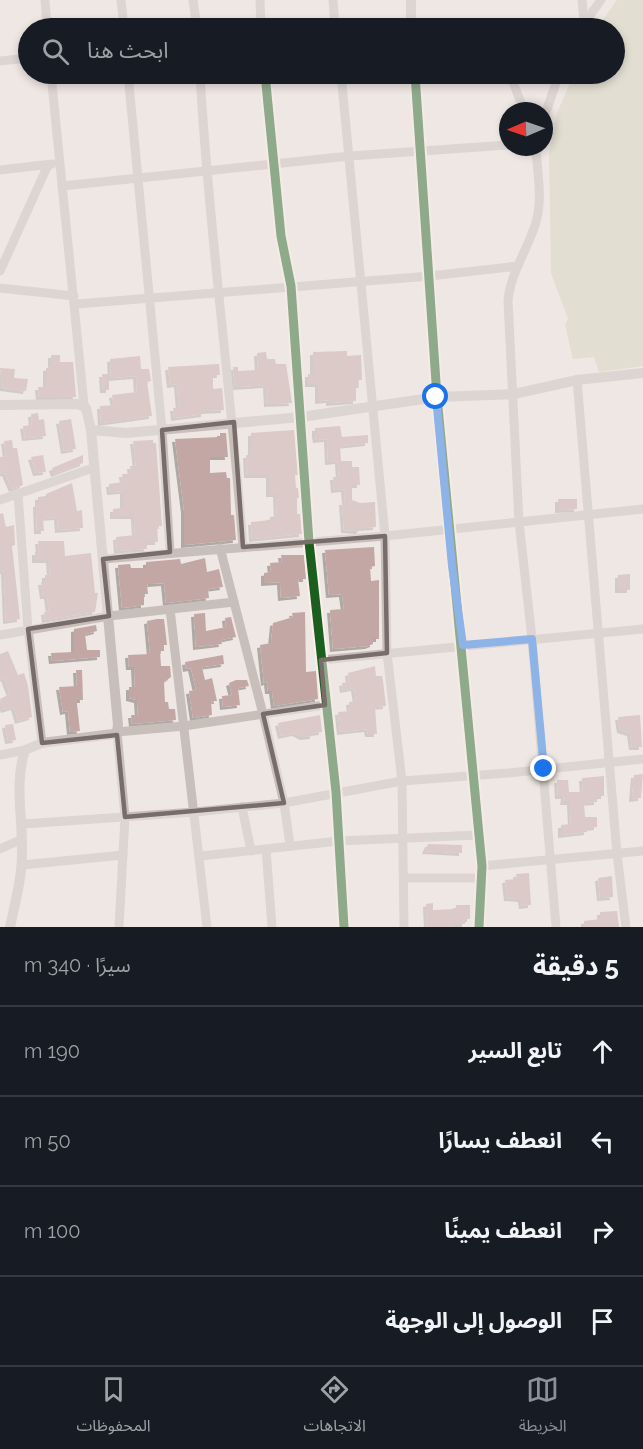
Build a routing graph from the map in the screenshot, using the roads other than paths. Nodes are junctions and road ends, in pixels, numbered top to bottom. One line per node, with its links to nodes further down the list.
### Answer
1 (45, 0): 9 (street)
2 (121, 0): 10 (street)
3 (194, 0): 11 (street)
4 (260, 0): 12 (street)
5 (333, 0): 13 (street)
6 (411, 0): 14 (street)
7 (582, 0): 15 (street)
8 (601, 0): 16 (street)
9 (46, 18)
10 (123, 18)
11 (195, 18)
12 (261, 18)
13 (334, 18)
14 (411, 18)
15 (582, 18)
16 (587, 18)
17 (18, 59): 18 (street)
18 (0, 61)
19 (52, 84): 33 (street)
20 (129, 84): 38 (street)
21 (201, 84): 37 (street)
22 (266, 84): 35 (street)
23 (342, 84): 31 (street)
24 (416, 84): 30 (street)
25 (514, 84): 27 (street)
26 (556, 84): 28 (street)
27 (521, 102)
28 (549, 102)
29 (499, 146): 30 (street)
30 (422, 151): 31 (street); 42 (street)
31 (350, 156): 35 (street); 43 (street)
32 (536, 156): 40 (street)
33 (60, 161): 34 (street); 39 (street)
34 (48, 165): 36 (street); 41 (street)
35 (273, 165): 37 (street); 44 (street)
36 (0, 167)
37 (206, 172): 38 (street); 46 (street)
38 (137, 177): 39 (street); 47 (street)
39 (62, 186): 48 (street)
40 (518, 266): 42 (street); 51 (street)
41 (0, 271)
42 (430, 276): 43 (street); 52 (street)
43 (359, 282): 44 (street); 55 (street)
44 (291, 286): 46 (street); 56 (street)
45 (0, 288): 48 (street)
46 (220, 293): 47 (street); 57 (street)
47 (149, 299): 48 (street); 59 (street)
48 (75, 300): 54 (street)
49 (643, 373): 50 (street)
50 (577, 380): 51 (street); 64 (street)
51 (514, 394): 52 (street); 65 (street)
52 (436, 397): 55 (street); 66 (street)
53 (0, 405): 54 (street)
54 (84, 405): 58 (street)
55 (372, 407): 56 (street); 67 (street)
56 (301, 417): 57 (street); 68 (street)
57 (234, 422): 59 (street); 69 (street)
58 (91, 430): 59 (street); 60 (street)
59 (162, 430): 71 (street)
60 (93, 468): 61 (street); 72 (street)
61 (18, 494): 62 (street); 76 (street)
62 (0, 500)
63 (643, 510): 64 (street)
64 (588, 514): 65 (street); 78 (street)
65 (519, 522): 66 (street); 80 (street)
66 (448, 529): 67 (street); 81 (street)
67 (385, 536): 68 (street); 82 (street)
68 (309, 542): 69 (street); 83 (street)
69 (243, 546): 70 (street)
70 (220, 548): 71 (street); 73 (street)
71 (170, 552): 72 (street)
72 (103, 559): 75 (street)
73 (234, 602): 74 (street); 85 (street)
74 (170, 609): 75 (street); 86 (street)
75 (108, 616): 76 (street); 87 (street)
76 (28, 629): 79 (street); 88 (street)
77 (643, 629): 78 (street)
78 (599, 633): 80 (street); 92 (street)
79 (0, 635)
80 (532, 639): 81 (street); 93 (street)
81 (463, 645): 82 (street); 94 (street)
82 (387, 653): 83 (street); 95 (street)
83 (321, 660): 84 (street)
84 (325, 705): 85 (street); 96 (street)
85 (263, 714): 86 (street); 97 (street)
86 (184, 726): 87 (street); 99 (street)
87 (117, 732): 88 (street); 100 (street)
88 (42, 743): 89 (street)
89 (25, 750): 90 (street); 101 (street)
90 (1, 752)
91 (643, 759): 92 (street)
92 (609, 762): 93 (street); 111 (street)
93 (544, 769): 94 (street); 114 (street)
94 (474, 776): 95 (street); 102 (street)
95 (402, 781): 96 (street); 103 (street)
96 (336, 792): 97 (street); 105 (street)
97 (284, 803): 98 (street); 106 (street)
98 (243, 807): 99 (street); 109 (street)
99 (195, 812): 100 (street); 113 (street)
100 (125, 817): 101 (street); 112 (street)
101 (23, 824): 104 (street)
102 (479, 835): 103 (street); 116 (street)
103 (403, 838): 105 (street); 117 (street)
104 (22, 839): 107 (street); 115 (street)
105 (339, 841): 106 (street); 123 (street)
106 (290, 845): 108 (street)
107 (0, 849)
108 (266, 849): 109 (street); 122 (street)
109 (251, 851): 113 (street)
110 (643, 852): 111 (street)
111 (617, 854): 114 (street); 127 (street)
112 (123, 855): 115 (street); 120 (street)
113 (201, 856): 121 (street)
114 (551, 861): 116 (street); 126 (street)
115 (22, 865): 119 (street)
116 (482, 866): 118 (street)
117 (404, 878): 118 (street); 124 (street)
118 (482, 878): 125 (street)
119 (10, 927)
120 (119, 927)
121 (207, 927)
122 (272, 927)
123 (344, 927)
124 (404, 927)
125 (479, 927)
126 (556, 927)
127 (626, 927)

